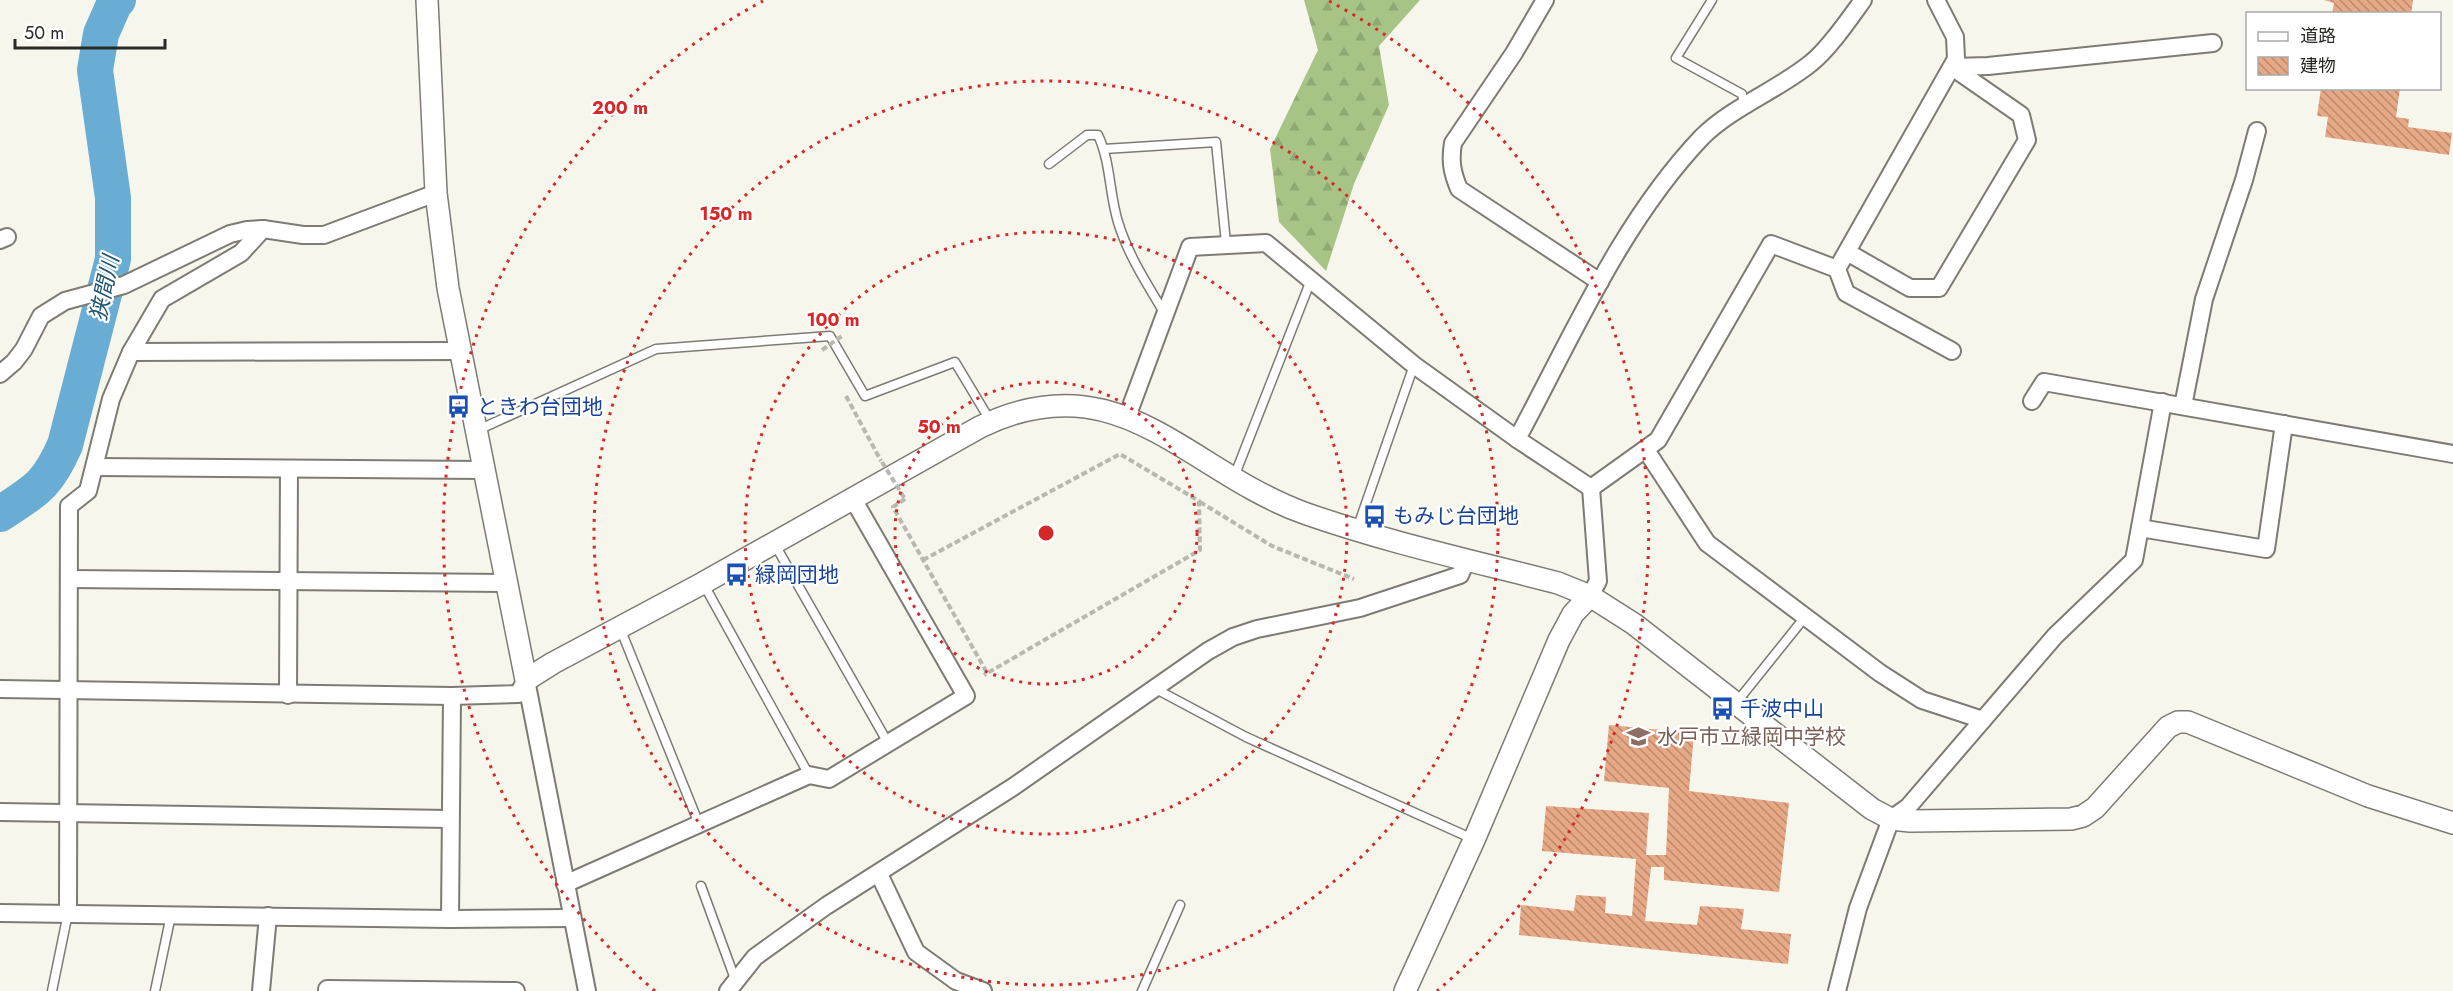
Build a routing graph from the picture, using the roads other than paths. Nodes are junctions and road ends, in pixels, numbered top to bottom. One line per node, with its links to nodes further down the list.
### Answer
1 (427, 0): 12 (street)
2 (1545, 0): 18 (street)
3 (1712, 0): 8 (lane)
4 (1863, 0): 8 (street)
5 (1936, 0): 7 (street)
6 (2213, 43): 7 (street)
7 (1952, 67): 15 (street); 15 (street)
8 (1745, 106): 18 (street)
9 (2257, 131): 27 (street)
10 (1104, 149): 11 (lane); 14 (lane); 19 (lane)
11 (1049, 164)
12 (436, 193): 13 (street); 20 (street)
13 (263, 229): 22 (street); 24 (street)
14 (1226, 243): 17 (street); 19 (street)
15 (1847, 252): 16 (street)
16 (1837, 269): 21 (street); 33 (street)
17 (1311, 280): 23 (street); 38 (lane)
18 (1600, 282): 32 (street)
19 (1166, 315): 28 (street)
20 (459, 351): 22 (street); 31 (street)
21 (1952, 351)
22 (131, 352): 35 (street)
23 (1414, 365): 32 (street); 42 (lane)
24 (0, 374)
25 (2032, 401): 26 (street)
26 (2163, 402): 27 (street); 41 (street)
27 (2183, 406): 30 (street)
28 (1127, 417): 29 (street); 38 (street)
29 (991, 422): 31 (lane); 40 (street)
30 (2284, 424): 34 (street); 41 (street)
31 (475, 431): 37 (street)
32 (1517, 439): 39 (street)
33 (1646, 450): 39 (street); 50 (street)
34 (2453, 454)
35 (96, 467): 36 (street); 45 (street)
36 (289, 469): 37 (street); 46 (street)
37 (483, 470): 47 (street)
38 (1234, 477): 42 (street)
39 (1591, 488): 49 (street)
40 (854, 499): 43 (street); 60 (street)
41 (2140, 528): 59 (street)
42 (1356, 529): 44 (street)
43 (774, 543): 48 (street); 60 (lane)
44 (1467, 559): 49 (street); 53 (street)
45 (70, 579): 46 (street); 55 (street)
46 (287, 580): 47 (street); 56 (street)
47 (505, 582): 52 (street)
48 (703, 583): 51 (street); 61 (lane)
49 (1590, 596): 58 (street); 68 (street)
50 (1805, 617): 58 (lane); 59 (street)
51 (620, 628): 52 (street); 67 (lane)
52 (526, 680): 57 (street); 70 (street)
53 (1154, 688): 68 (lane); 69 (street)
54 (0, 689): 55 (street)
55 (69, 690): 56 (street); 63 (street)
56 (288, 695): 57 (street)
57 (452, 696): 64 (street)
58 (1735, 703): 65 (street)
59 (1983, 720): 65 (street)
60 (888, 743): 61 (street)
61 (808, 775): 67 (street)
62 (0, 812): 63 (street)
63 (68, 813): 64 (street); 74 (street)
64 (450, 819): 78 (street)
65 (1892, 819): 66 (street); 90 (street)
66 (2453, 823)
67 (699, 824): 70 (street)
68 (1474, 840): 89 (street)
69 (879, 874): 79 (street); 87 (street)
70 (565, 884): 77 (street)
71 (701, 886): 79 (lane)
72 (1180, 905): 88 (lane)
73 (0, 913): 74 (street)
74 (68, 913): 75 (street); 81 (lane)
75 (171, 915): 76 (street); 82 (lane)
76 (268, 916): 78 (street); 83 (street)
77 (572, 918): 78 (street); 86 (street)
78 (450, 919)
79 (731, 985)
80 (422, 990): 84 (street); 85 (street)
81 (52, 991)
82 (155, 991)
83 (261, 991)
84 (327, 991)
85 (516, 991)
86 (587, 991)
87 (983, 991)
88 (1142, 991)
89 (1405, 991)
90 (1837, 991)

